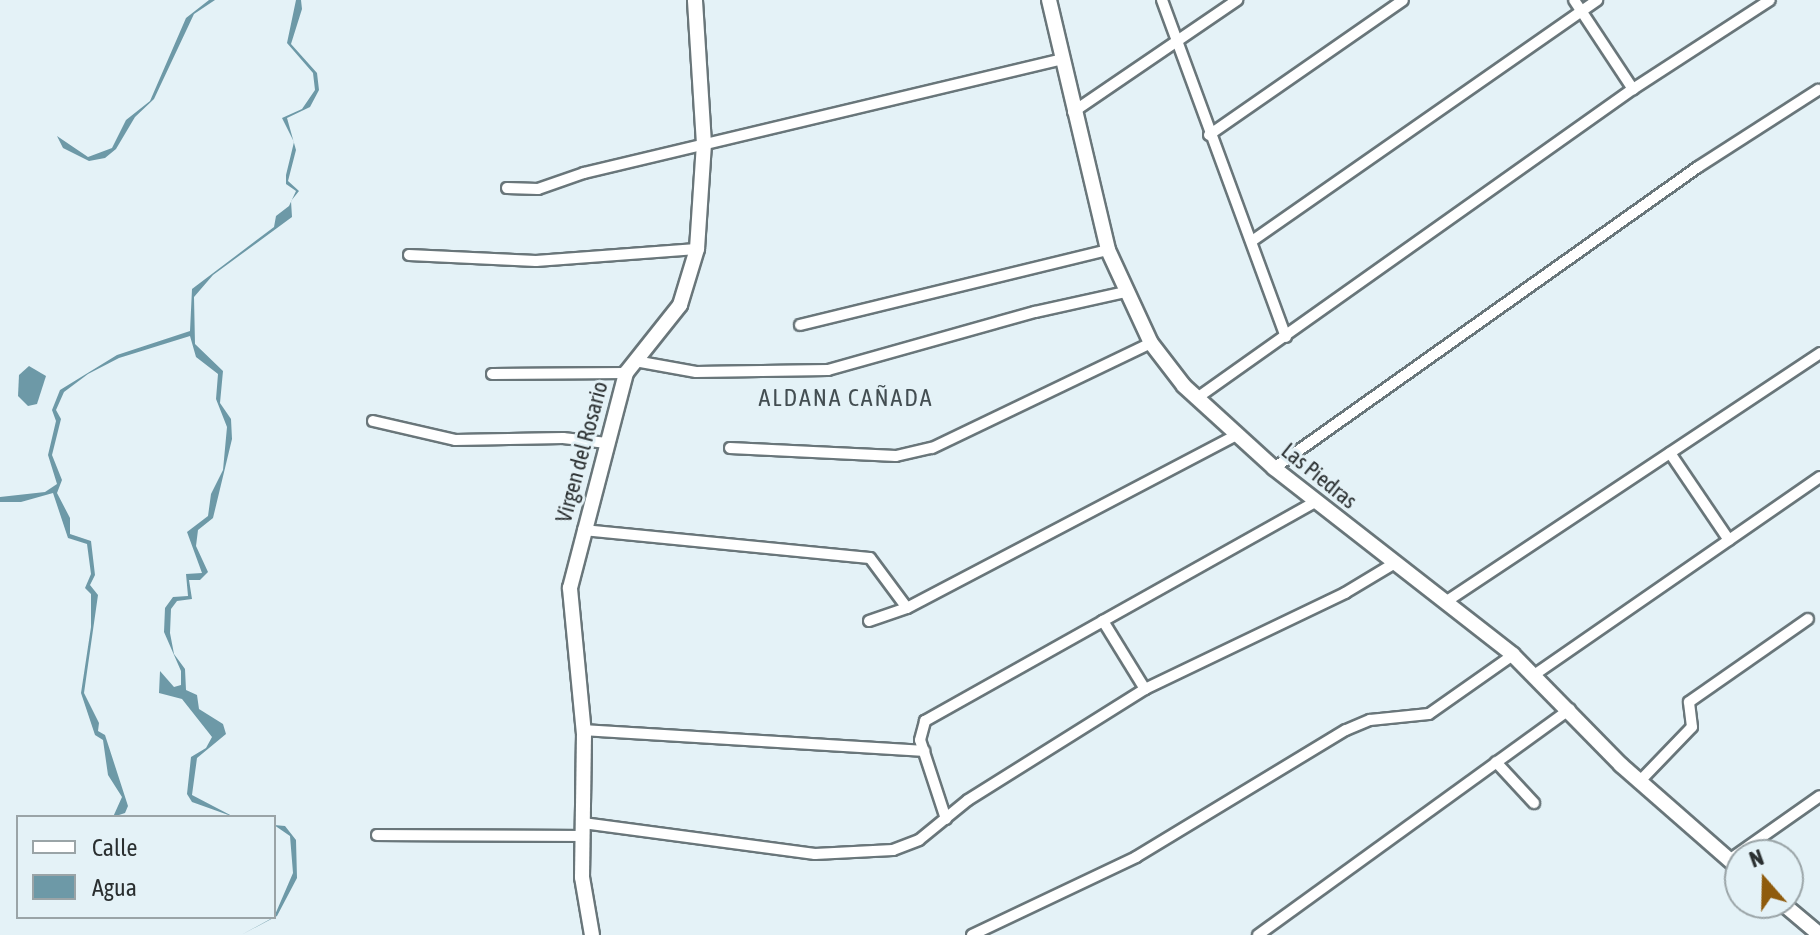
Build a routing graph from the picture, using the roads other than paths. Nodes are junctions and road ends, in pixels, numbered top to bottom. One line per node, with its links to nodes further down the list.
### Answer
1 (695, 0): 16 (street, Virgen del Rosario)
2 (1049, 0): 11 (street, Las Piedras)
3 (1162, 0): 10 (street)
4 (1237, 0): 10 (street)
5 (1403, 0): 15 (street)
6 (1574, 0): 9 (street)
7 (1597, 0): 9 (street)
8 (1770, 0): 12 (street)
9 (1582, 11): 12 (street); 18 (street)
10 (1175, 44): 14 (street); 15 (street)
11 (1061, 59): 14 (street, Las Piedras); 16 (street)
12 (1633, 89): 24 (street)
13 (1818, 90): 35 (street)
14 (1073, 112): 20 (street, Las Piedras)
15 (1209, 135): 18 (street)
16 (704, 144): 17 (street); 19 (street, Virgen del Rosario)
17 (507, 188)
18 (1252, 241): 24 (street)
19 (697, 249): 21 (street); 27 (street, Virgen del Rosario)
20 (1108, 250): 22 (street, Las Piedras); 23 (street)
21 (409, 255)
22 (1125, 292): 25 (street, Las Piedras); 27 (street)
23 (800, 325)
24 (1286, 337): 29 (street)
25 (1151, 343): 29 (street, Las Piedras); 33 (street)
26 (1820, 353): 34 (street)
27 (631, 367): 28 (street); 32 (street, Virgen del Rosario)
28 (492, 374)
29 (1197, 398): 31 (street, Las Piedras)
30 (373, 421): 32 (street)
31 (1237, 435): 35 (street, Las Piedras); 42 (street)
32 (607, 443): 38 (street, Virgen del Rosario)
33 (730, 448)
34 (1670, 453): 39 (street); 41 (street)
35 (1274, 468): 37 (street, Las Piedras)
36 (1820, 477): 39 (street)
37 (1315, 502): 40 (street, Las Piedras); 45 (street)
38 (583, 530): 42 (street); 50 (street, Virgen del Rosario)
39 (1729, 540): 47 (street)
40 (1395, 563): 41 (street, Las Piedras); 48 (street)
41 (1447, 601): 46 (street, Las Piedras)
42 (907, 608): 44 (street)
43 (1808, 619): 53 (street)
44 (869, 621)
45 (1103, 621): 48 (street); 51 (street)
46 (1513, 655): 47 (street, Las Piedras); 62 (street)
47 (1534, 675): 49 (street, Las Piedras)
48 (1145, 689): 56 (street)
49 (1570, 709): 52 (street); 53 (street, Las Piedras)
50 (583, 730): 51 (street); 57 (street, Virgen del Rosario)
51 (924, 751): 56 (street)
52 (1496, 762): 55 (street); 63 (street)
53 (1639, 782): 60 (street, Las Piedras)
54 (1820, 796): 59 (street)
55 (1534, 803)
56 (946, 819): 57 (street)
57 (582, 830): 58 (street); 61 (street, Virgen del Rosario)
58 (377, 835)
59 (1766, 839)
60 (1724, 855)
61 (592, 935)
62 (972, 935)
63 (1258, 935)

